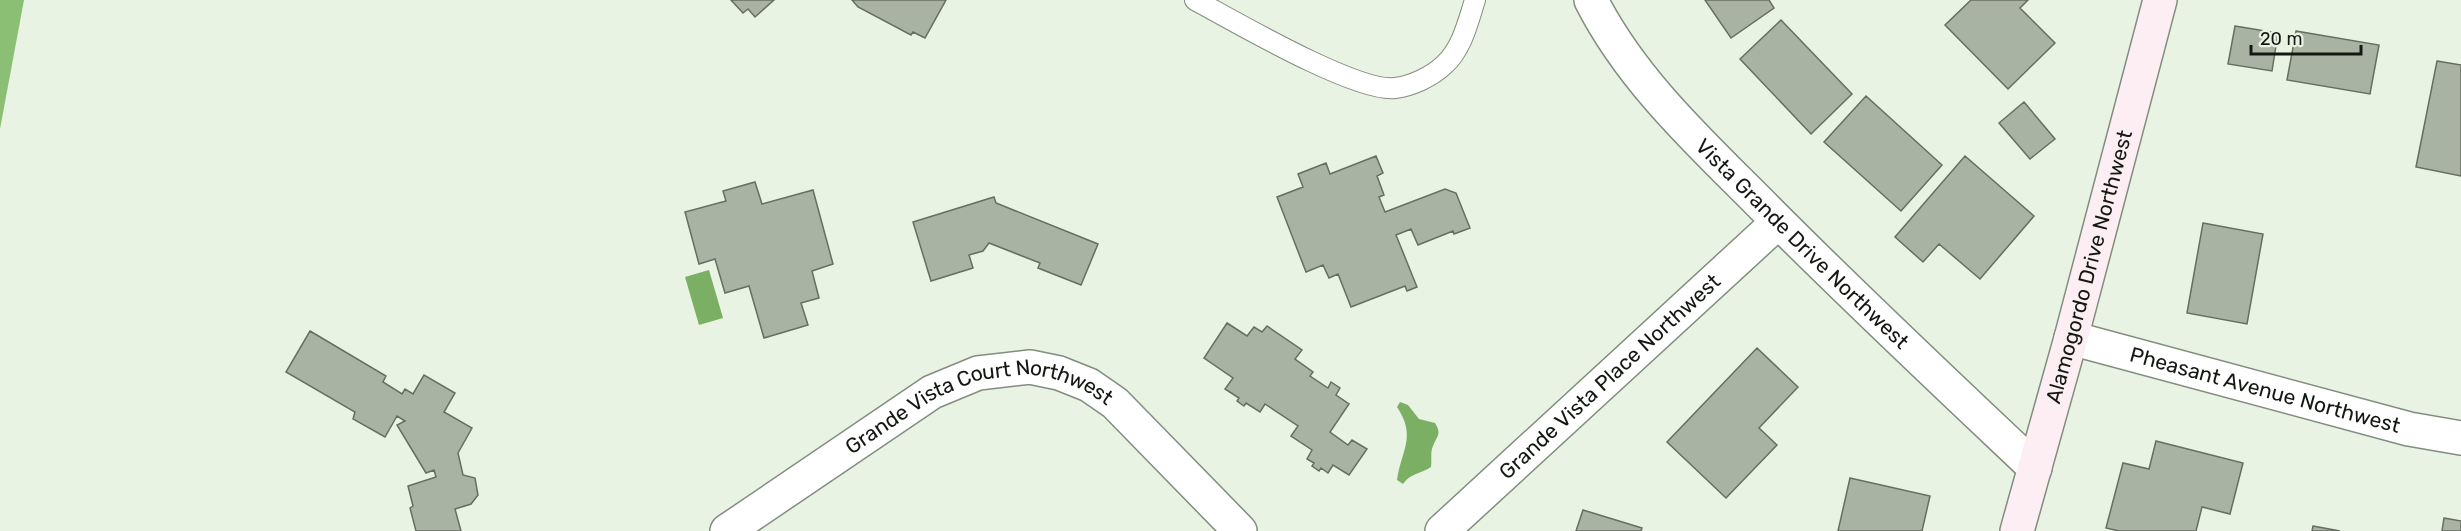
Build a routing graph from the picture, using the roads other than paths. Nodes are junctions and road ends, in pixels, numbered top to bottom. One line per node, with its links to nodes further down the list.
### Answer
1 (1196, 0): 2 (lane)
2 (1475, 0)
3 (1591, 0): 5 (street, Vista Grande Drive Northwest)
4 (2160, 0): 6 (street, Alamogordo Drive Northwest)
5 (1778, 222): 8 (street, Vista Grande Drive Northwest); 11 (street, Grande Vista Place Northwest)
6 (2071, 338): 7 (street, Pheasant Avenue Northwest); 8 (street, Alamogordo Drive Northwest)
7 (2461, 438)
8 (2035, 468): 12 (street, Alamogordo Drive Northwest)
9 (727, 531): 10 (street, Grande Vista Court Northwest)
10 (1240, 531)
11 (1442, 531)
12 (2017, 531)

